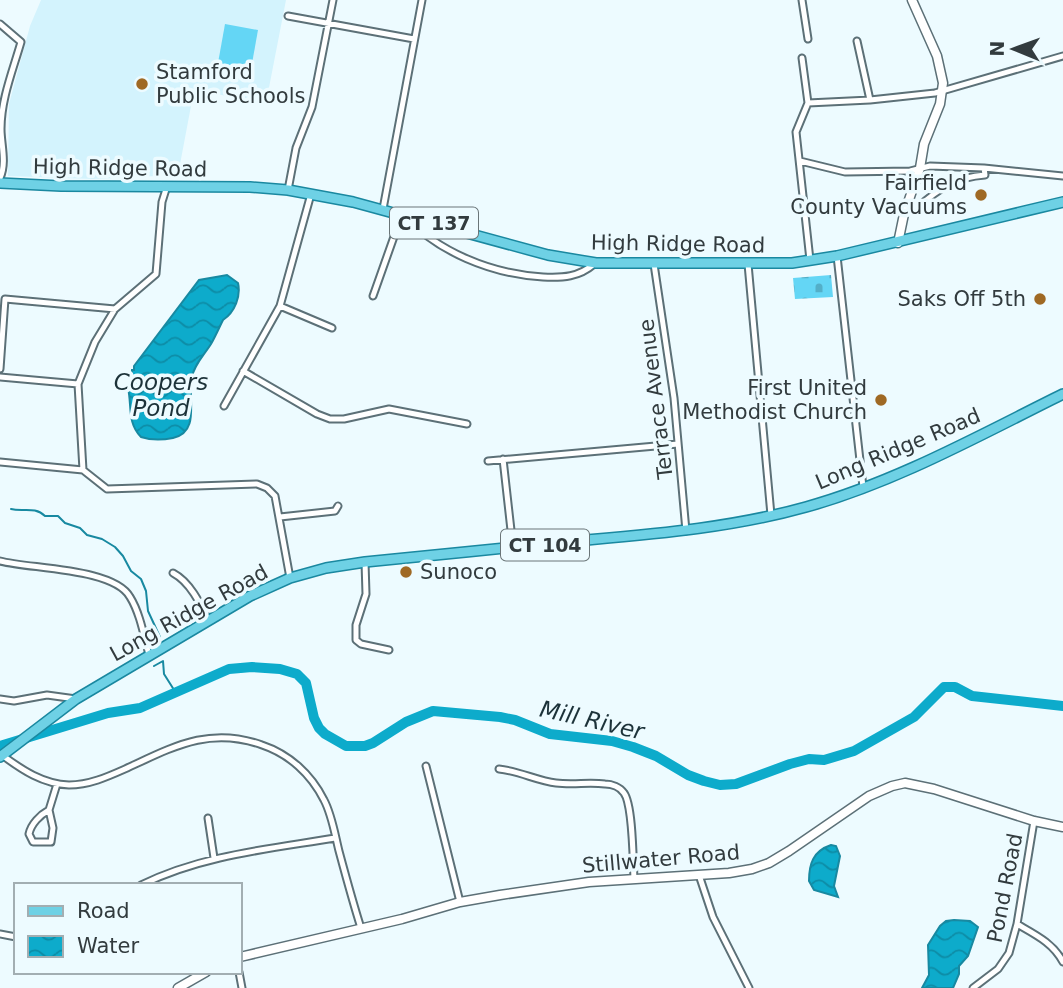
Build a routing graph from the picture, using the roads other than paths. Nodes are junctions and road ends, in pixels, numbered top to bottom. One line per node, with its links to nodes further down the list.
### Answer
1 (333, 0): 7 (street)
2 (422, 0): 8 (street)
3 (802, 0): 9 (street)
4 (914, 0): 13 (main road)
5 (288, 16): 7 (street)
6 (0, 24): 16 (street)
7 (328, 24): 8 (street); 23 (street)
8 (414, 38): 27 (street)
9 (808, 39)
10 (857, 41): 14 (street)
11 (1063, 57): 13 (street)
12 (802, 58): 15 (street)
13 (942, 91): 14 (street); 18 (main road)
14 (870, 100): 15 (street)
15 (808, 103): 17 (street)
16 (0, 132): 21 (street)
17 (800, 161): 18 (street); 31 (street)
18 (920, 168): 19 (street); 29 (main road)
19 (984, 168): 20 (street); 26 (street)
20 (1063, 176)
21 (0, 180): 22 (main road, High Ridge Road / CT 137)
22 (167, 186): 23 (main road, High Ridge Road / CT 137); 37 (street)
23 (288, 190): 24 (main road, High Ridge Road / CT 137)
24 (311, 194): 27 (main road, High Ridge Road / CT 137); 36 (street)
25 (1063, 202): 29 (main road, High Ridge Road / CT 137)
26 (917, 208)
27 (383, 209): 28 (main road, High Ridge Road / CT 137)
28 (402, 214): 32 (main road, High Ridge Road / CT 137); 32 (street); 35 (street)
29 (898, 243): 30 (main road, High Ridge Road / CT 137)
30 (837, 256): 31 (main road, High Ridge Road / CT 137); 51 (street)
31 (810, 260): 34 (main road, High Ridge Road / CT 137)
32 (596, 263): 33 (main road, High Ridge Road / CT 137)
33 (654, 264): 34 (main road, High Ridge Road / CT 137); 46 (street, Terrace Avenue)
34 (748, 264): 53 (street)
35 (373, 296)
36 (281, 306): 38 (street); 40 (street)
37 (116, 309): 39 (street); 42 (street)
38 (332, 328)
39 (0, 369)
40 (243, 371): 44 (street); 45 (street)
41 (0, 377): 42 (street)
42 (78, 384): 50 (street)
43 (1063, 394): 51 (main road, Long Ridge Road / CT 104)
44 (224, 407)
45 (467, 424)
46 (678, 444): 47 (street); 55 (street, Terrace Avenue)
47 (503, 459): 48 (street); 56 (street)
48 (488, 461)
49 (0, 462): 50 (street)
50 (83, 470): 54 (street)
51 (863, 487): 53 (main road, Long Ridge Road / CT 104)
52 (338, 506): 54 (street)
53 (771, 516): 55 (main road, Long Ridge Road / CT 104)
54 (280, 517): 61 (street)
55 (686, 531): 56 (main road, Long Ridge Road / CT 104)
56 (513, 548): 58 (main road, Long Ridge Road / CT 104)
57 (1, 561): 59 (street); 64 (street)
58 (365, 562): 61 (main road, Long Ridge Road / CT 104); 63 (street)
59 (0, 571)
60 (173, 573): 62 (street)
61 (290, 578): 62 (main road, Long Ridge Road / CT 104)
62 (208, 620): 64 (main road, Long Ridge Road / CT 104)
63 (389, 650)
64 (149, 654): 66 (main road, Long Ridge Road / CT 104)
65 (0, 699): 66 (street)
66 (76, 699): 67 (main road, Long Ridge Road / CT 104)
67 (1, 756): 70 (street)
68 (426, 766): 80 (street)
69 (499, 769): 78 (street)
70 (57, 784): 71 (street); 75 (street)
71 (49, 810): 71 (street)
72 (208, 818): 76 (street)
73 (1034, 821): 74 (main road, Stillwater Road); 77 (main road, Stillwater Road); 81 (street, Pond Road)
74 (1063, 827)
75 (335, 838): 76 (street); 82 (street)
76 (214, 858): 79 (street)
77 (699, 875): 78 (main road, Stillwater Road); 87 (street)
78 (634, 878): 80 (main road, Stillwater Road)
79 (146, 883)
80 (460, 902): 82 (main road, Stillwater Road)
81 (1017, 924): 84 (street); 88 (street, Pond Road)
82 (360, 928): 83 (main road, Stillwater Road)
83 (242, 957)
84 (1063, 962)
85 (202, 974): 86 (main road)
86 (178, 988)
87 (749, 988)
88 (973, 988)

